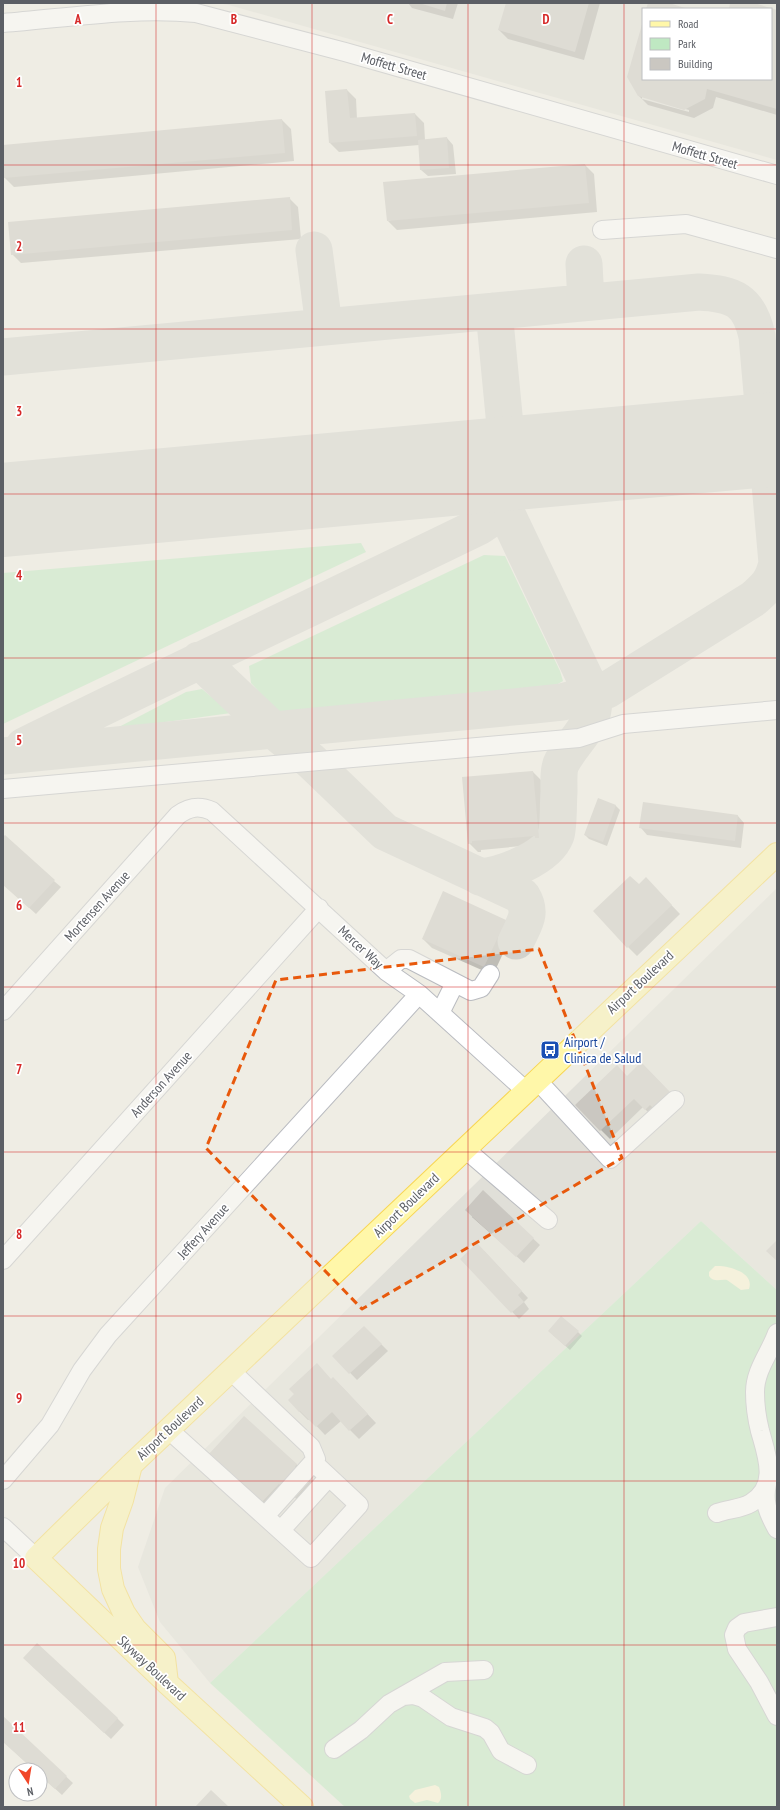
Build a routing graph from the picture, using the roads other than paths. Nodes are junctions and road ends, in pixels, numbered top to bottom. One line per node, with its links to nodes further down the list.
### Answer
1 (3, 23): 2 (street, Moffett Street)
2 (777, 175)
3 (602, 230): 4 (street)
4 (777, 249)
5 (777, 710): 6 (street)
6 (3, 789)
7 (195, 807): 9 (street, Mercer Way); 14 (street, Mortensen Avenue)
8 (777, 854): 16 (main road, Airport Boulevard)
9 (318, 908): 10 (street, Mercer Way); 20 (street, Anderson Avenue)
10 (386, 971): 12 (street); 13 (street, Mercer Way)
11 (490, 974): 12 (street)
12 (455, 983): 15 (street)
13 (419, 994): 15 (street, Mercer Way); 28 (street, Jeffery Avenue)
14 (3, 1011)
15 (440, 1012): 16 (street, Mercer Way)
16 (531, 1086): 17 (street, Mercer Way); 18 (main road, Airport Boulevard)
17 (675, 1100)
18 (464, 1149): 19 (street); 22 (main road, Airport Boulevard)
19 (548, 1220)
20 (3, 1260)
21 (777, 1333): 29 (street)
22 (231, 1372): 23 (main road, Airport Boulevard); 24 (street)
23 (169, 1430): 25 (main road, Airport Boulevard); 31 (street)
24 (313, 1462): 27 (street); 31 (street)
25 (131, 1464): 35 (main road, Airport Boulevard); 38 (main road)
26 (777, 1466): 29 (street)
27 (329, 1477): 34 (street); 34 (street)
28 (3, 1480)
29 (768, 1482): 30 (street); 33 (street)
30 (717, 1514)
31 (265, 1516): 34 (street)
32 (3, 1527): 35 (street, Skyway Boulevard)
33 (777, 1529)
34 (281, 1530)
35 (36, 1558): 38 (main road, Skyway Boulevard)
36 (777, 1617): 40 (street)
37 (484, 1670): 39 (street)
38 (167, 1683): 43 (main road, Skyway Boulevard)
39 (403, 1696): 41 (street); 42 (street)
40 (777, 1716)
41 (334, 1749)
42 (526, 1765)
43 (302, 1807)

